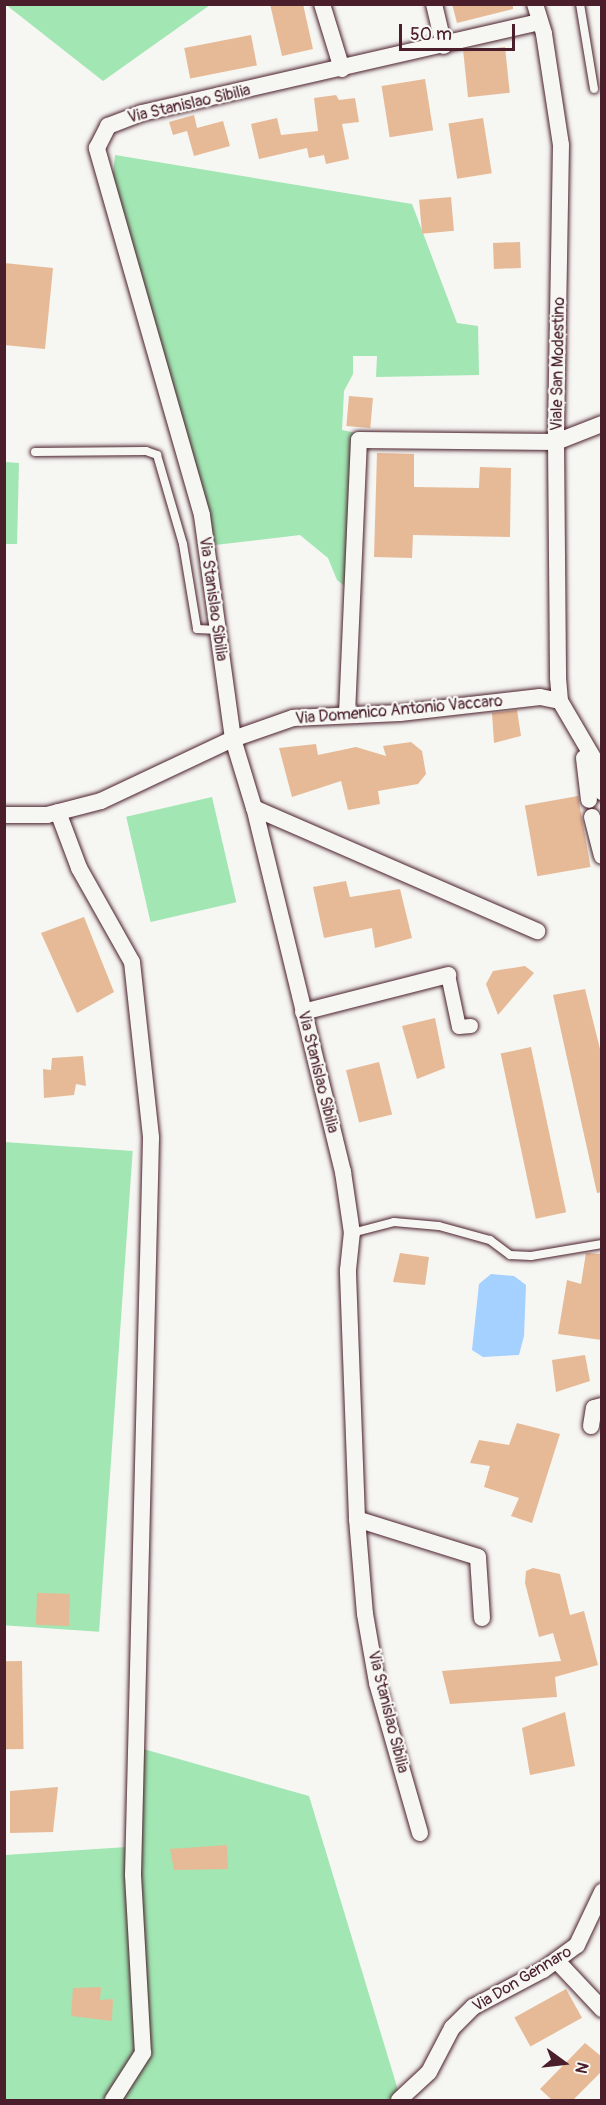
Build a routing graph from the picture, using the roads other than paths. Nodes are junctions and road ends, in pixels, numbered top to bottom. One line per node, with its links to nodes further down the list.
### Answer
1 (322, 4): 7 (street)
2 (434, 4): 6 (street)
3 (536, 4): 5 (street, Viale San Modestino)
4 (580, 4): 8 (lane)
5 (540, 22): 6 (street, Via Stanislao Sibilia); 10 (street, Viale San Modestino)
6 (444, 46): 7 (street, Via Stanislao Sibilia)
7 (342, 69): 12 (street, Via Stanislao Sibilia)
8 (594, 89)
9 (602, 424): 10 (street)
10 (556, 442): 13 (street, Viale San Modestino); 14 (street)
11 (36, 452): 12 (lane)
12 (218, 630): 15 (street, Via Stanislao Sibilia)
13 (560, 700): 14 (street, Via Domenico Antonio Vaccaro); 16 (street)
14 (347, 714): 15 (street, Via Domenico Antonio Vaccaro)
15 (232, 739): 17 (street, Via Stanislao Sibilia); 18 (street, Via Domenico Antonio Vaccaro)
16 (594, 803): 20 (street)
17 (254, 808): 21 (street); 23 (street, Via Stanislao Sibilia)
18 (58, 812): 19 (street, Via Domenico Antonio Vaccaro); 35 (street)
19 (4, 815)
20 (602, 856)
21 (537, 931)
22 (448, 975): 23 (street); 24 (street)
23 (303, 1012): 25 (street, Via Stanislao Sibilia)
24 (471, 1026)
25 (352, 1233): 26 (lane); 29 (street, Via Stanislao Sibilia)
26 (602, 1244)
27 (602, 1406): 28 (street)
28 (591, 1426)
29 (357, 1519): 30 (street); 31 (street, Via Stanislao Sibilia)
30 (482, 1618)
31 (420, 1833)
32 (602, 1892): 33 (street, Via Don Gennaro)
33 (557, 1961): 34 (street); 36 (street, Via Don Gennaro)
34 (602, 2009)
35 (113, 2100)
36 (399, 2100)

